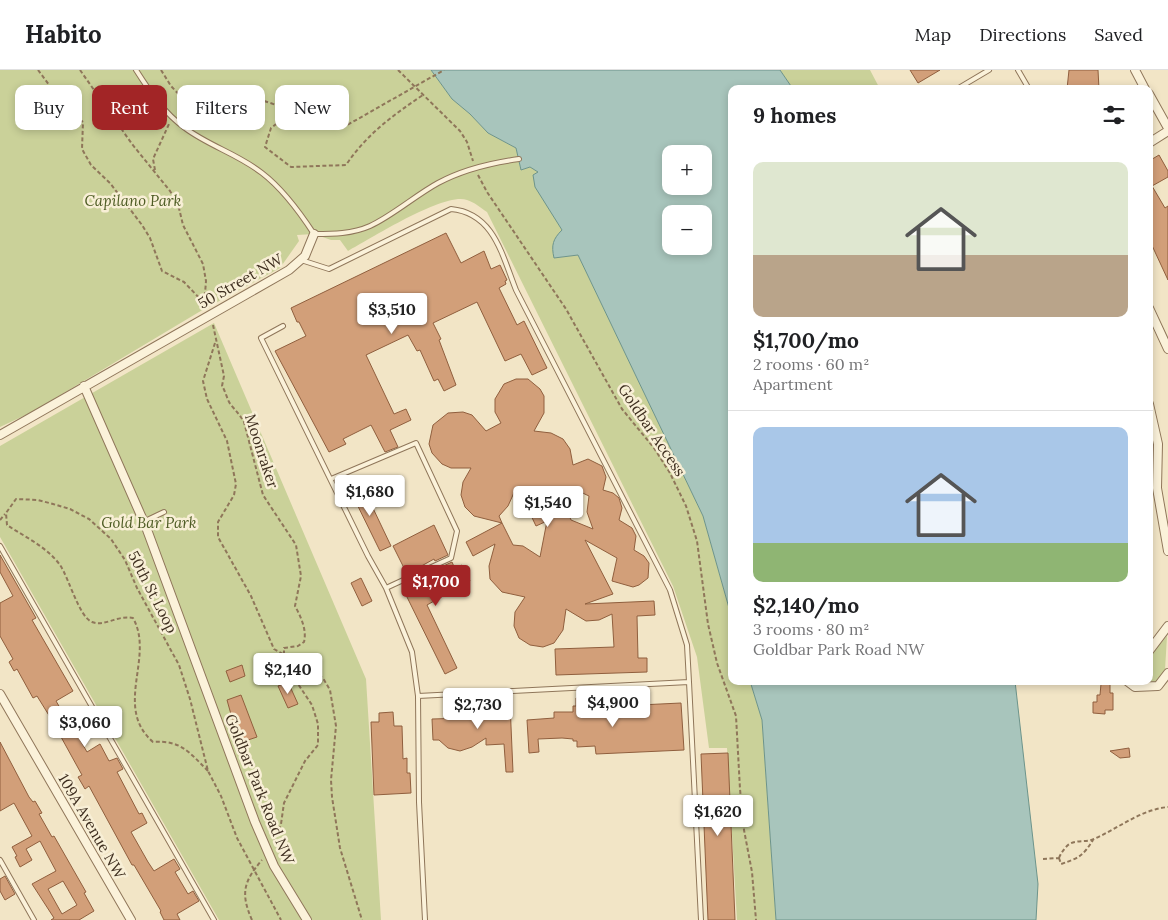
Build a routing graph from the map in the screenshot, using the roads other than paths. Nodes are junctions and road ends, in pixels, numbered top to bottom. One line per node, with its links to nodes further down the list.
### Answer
1 (136, 70): 12 (lane)
2 (989, 70): 5 (lane)
3 (1018, 70): 6 (lane)
4 (1135, 70): 7 (street)
5 (964, 85)
6 (1027, 85)
7 (1143, 85)
8 (1153, 102): 9 (street)
9 (1168, 130): 10 (street)
10 (1153, 140)
11 (519, 159): 12 (lane)
12 (314, 234): 13 (street, 50 Street NW)
13 (301, 260): 17 (street, 50 Street NW); 31 (lane)
14 (1153, 317): 16 (street)
15 (283, 326): 22 (lane)
16 (1168, 349)
17 (84, 386): 19 (street, 50 Street NW); 24 (street, Goldbar Park Road NW)
18 (1153, 422): 21 (street)
19 (0, 435)
20 (1153, 463): 21 (street)
21 (1156, 466): 26 (street)
22 (331, 479): 27 (lane); 27 (lane)
23 (164, 512): 24 (lane)
24 (143, 522): 39 (street, Goldbar Park Road NW)
25 (0, 546): 38 (lane)
26 (1168, 551)
27 (386, 588): 34 (lane)
28 (1168, 626): 29 (street)
29 (1153, 646)
30 (1168, 673): 32 (street)
31 (690, 682): 34 (lane); 41 (lane)
32 (1132, 685)
33 (0, 694): 36 (street, 109A Avenue NW)
34 (418, 696): 40 (lane)
35 (0, 860): 37 (lane)
36 (127, 919)
37 (34, 920)
38 (214, 920)
39 (308, 920)
40 (425, 920)
41 (701, 920)

